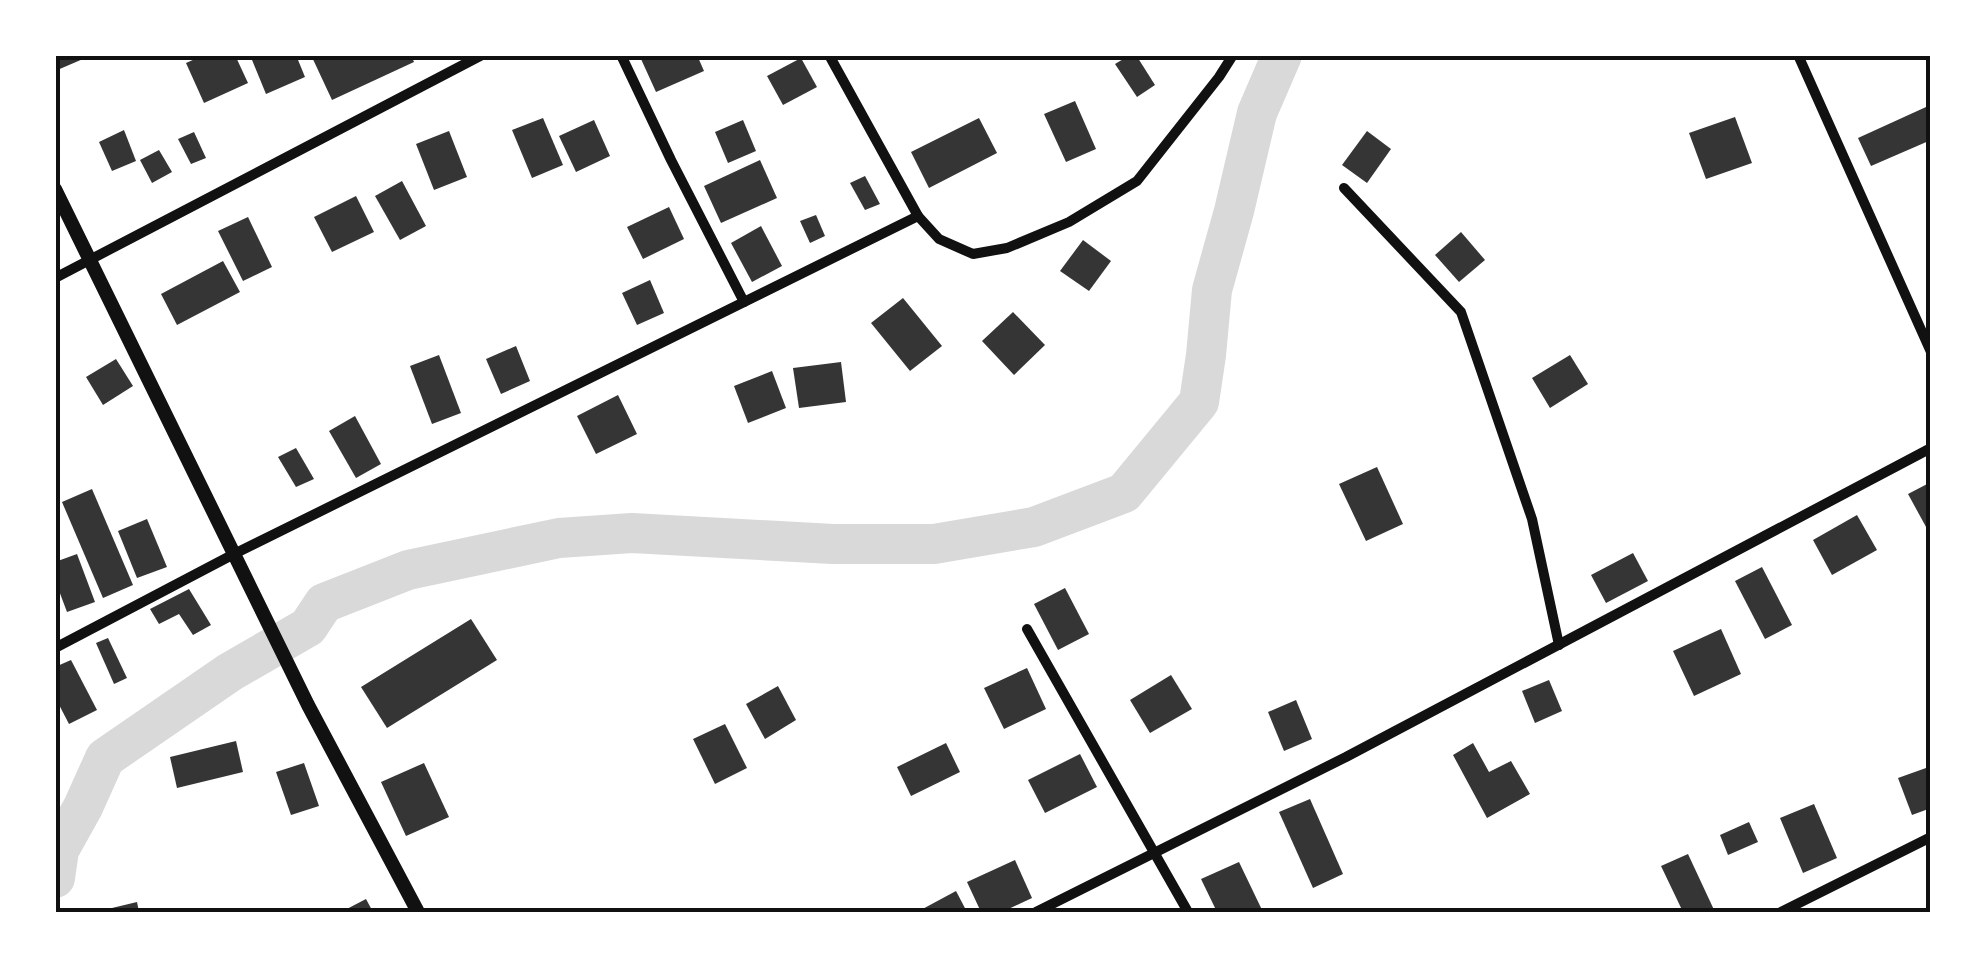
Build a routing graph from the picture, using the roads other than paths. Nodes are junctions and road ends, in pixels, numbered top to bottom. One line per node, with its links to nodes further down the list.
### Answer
1 (482, 55): 9 (street)
2 (621, 55): 11 (street)
3 (829, 55): 8 (street)
4 (1233, 55): 8 (street)
5 (1798, 55): 12 (street)
6 (1344, 188): 16 (street)
7 (55, 189): 9 (street)
8 (918, 216): 11 (street)
9 (90, 262): 10 (street); 14 (street)
10 (55, 278)
11 (744, 302): 14 (street)
12 (1931, 352)
13 (1931, 448): 16 (street)
14 (234, 554): 17 (street); 20 (street)
15 (1027, 629): 19 (street)
16 (1559, 645): 19 (street)
17 (55, 648)
18 (1931, 837): 23 (street)
19 (1154, 852): 21 (street); 22 (street)
20 (418, 912)
21 (1036, 912)
22 (1188, 912)
23 (1781, 912)

